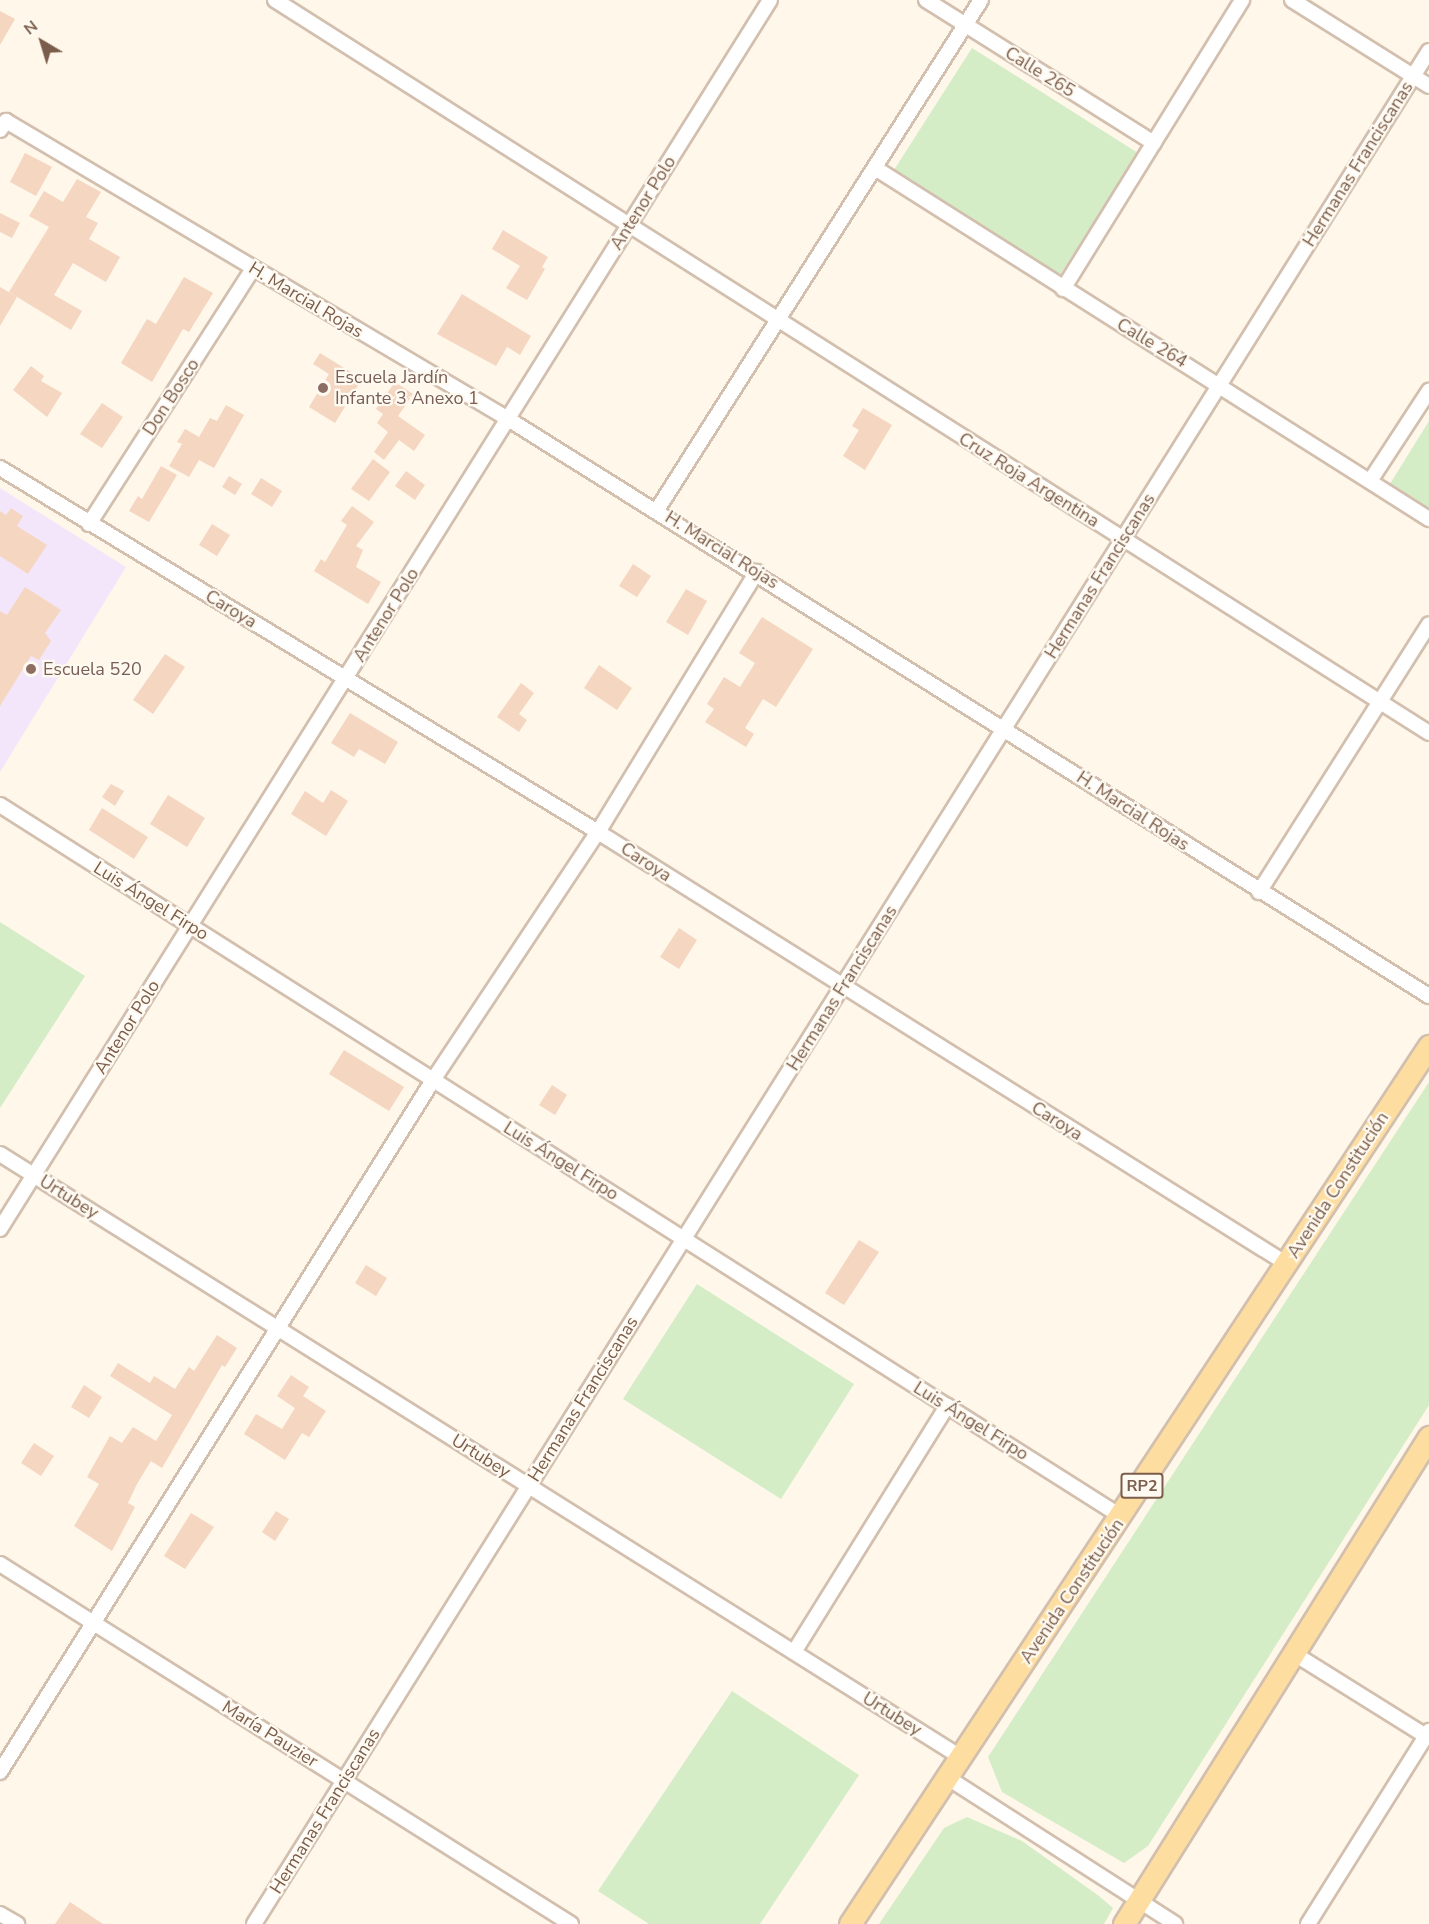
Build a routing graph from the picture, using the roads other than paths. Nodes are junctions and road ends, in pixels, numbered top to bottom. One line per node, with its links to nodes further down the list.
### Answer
1 (275, 0): 14 (street, Cruz Roja Argentina)
2 (770, 0): 14 (street, Antenor Polo)
3 (926, 0): 7 (street, Calle 265)
4 (981, 0): 7 (street)
5 (1242, 0): 12 (street)
6 (1292, 0): 9 (street)
7 (965, 25): 12 (street, Calle 265); 13 (street)
8 (1429, 51): 9 (street, Hermanas Franciscanas)
9 (1413, 76): 10 (street); 18 (street, Hermanas Franciscanas)
10 (1429, 86)
11 (3, 126): 15 (street, H. Marcial Rojas)
12 (1154, 143): 16 (street)
13 (875, 168): 16 (street, Calle 264); 17 (street)
14 (629, 227): 17 (street, Cruz Roja Argentina); 20 (street, Antenor Polo)
15 (253, 269): 20 (street, H. Marcial Rojas); 25 (street, Don Bosco)
16 (1063, 289): 18 (street, Calle 264)
17 (776, 320): 23 (street); 26 (street, Cruz Roja Argentina)
18 (1221, 384): 22 (street, Calle 264); 26 (street, Hermanas Franciscanas)
19 (1429, 391): 22 (street)
20 (508, 419): 23 (street, H. Marcial Rojas); 29 (street, Antenor Polo)
21 (0, 468): 25 (street, Caroya)
22 (1370, 481): 24 (street, Calle 264)
23 (657, 510): 27 (street, H. Marcial Rojas)
24 (1429, 519)
25 (89, 524): 29 (street, Caroya)
26 (1123, 539): 30 (street, Cruz Roja Argentina); 31 (street, Hermanas Franciscanas)
27 (757, 572): 31 (street, H. Marcial Rojas); 34 (street)
28 (1429, 624): 30 (street)
29 (347, 679): 34 (street, Caroya); 36 (street, Antenor Polo)
30 (1379, 702): 32 (street, Cruz Roja Argentina); 35 (street)
31 (1004, 729): 35 (street, H. Marcial Rojas); 37 (street, Hermanas Franciscanas)
32 (1429, 733)
33 (0, 805): 36 (street, Luis Ángel Firpo)
34 (598, 832): 37 (street, Caroya); 40 (street)
35 (1259, 892): 38 (street, H. Marcial Rojas)
36 (190, 926): 40 (street, Luis Ángel Firpo); 42 (street, Antenor Polo)
37 (842, 987): 44 (street, Hermanas Franciscanas); 45 (street, Caroya)
38 (1429, 996)
39 (1429, 1046): 45 (main road, Avenida Constitución / RP2)
40 (433, 1080): 44 (street, Luis Ángel Firpo); 46 (street)
41 (0, 1154): 42 (street, Urtubey)
42 (34, 1175): 43 (street, Antenor Polo); 46 (street, Urtubey)
43 (0, 1229)
44 (684, 1239): 47 (street, Luis Ángel Firpo); 49 (street, Hermanas Franciscanas)
45 (1287, 1264): 50 (main road, Avenida Constitución / RP2)
46 (278, 1328): 49 (street, Urtubey); 52 (street)
47 (947, 1406): 50 (street, Luis Ángel Firpo); 53 (street)
48 (1429, 1437): 54 (main road)
49 (529, 1486): 53 (street, Urtubey); 59 (street, Hermanas Franciscanas)
50 (1122, 1517): 56 (main road, Avenida Constitución / RP2)
51 (0, 1564): 52 (street, María Pauzier)
52 (94, 1623): 57 (street); 59 (street, María Pauzier)
53 (794, 1652): 56 (street, Urtubey)
54 (1293, 1653): 55 (street); 60 (main road)
55 (1428, 1735): 68 (street)
56 (962, 1758): 58 (main road, Avenida Constitución / RP2)
57 (0, 1773)
58 (948, 1778): 60 (street); 65 (main road, Avenida Constitución / RP2)
59 (344, 1781): 63 (street, Hermanas Franciscanas); 64 (street, María Pauzier)
60 (1138, 1901): 66 (main road); 67 (street)
61 (0, 1914): 62 (street)
62 (17, 1924)
63 (254, 1924)
64 (571, 1924)
65 (850, 1924)
66 (1124, 1924)
67 (1175, 1924)
68 (1308, 1924)

